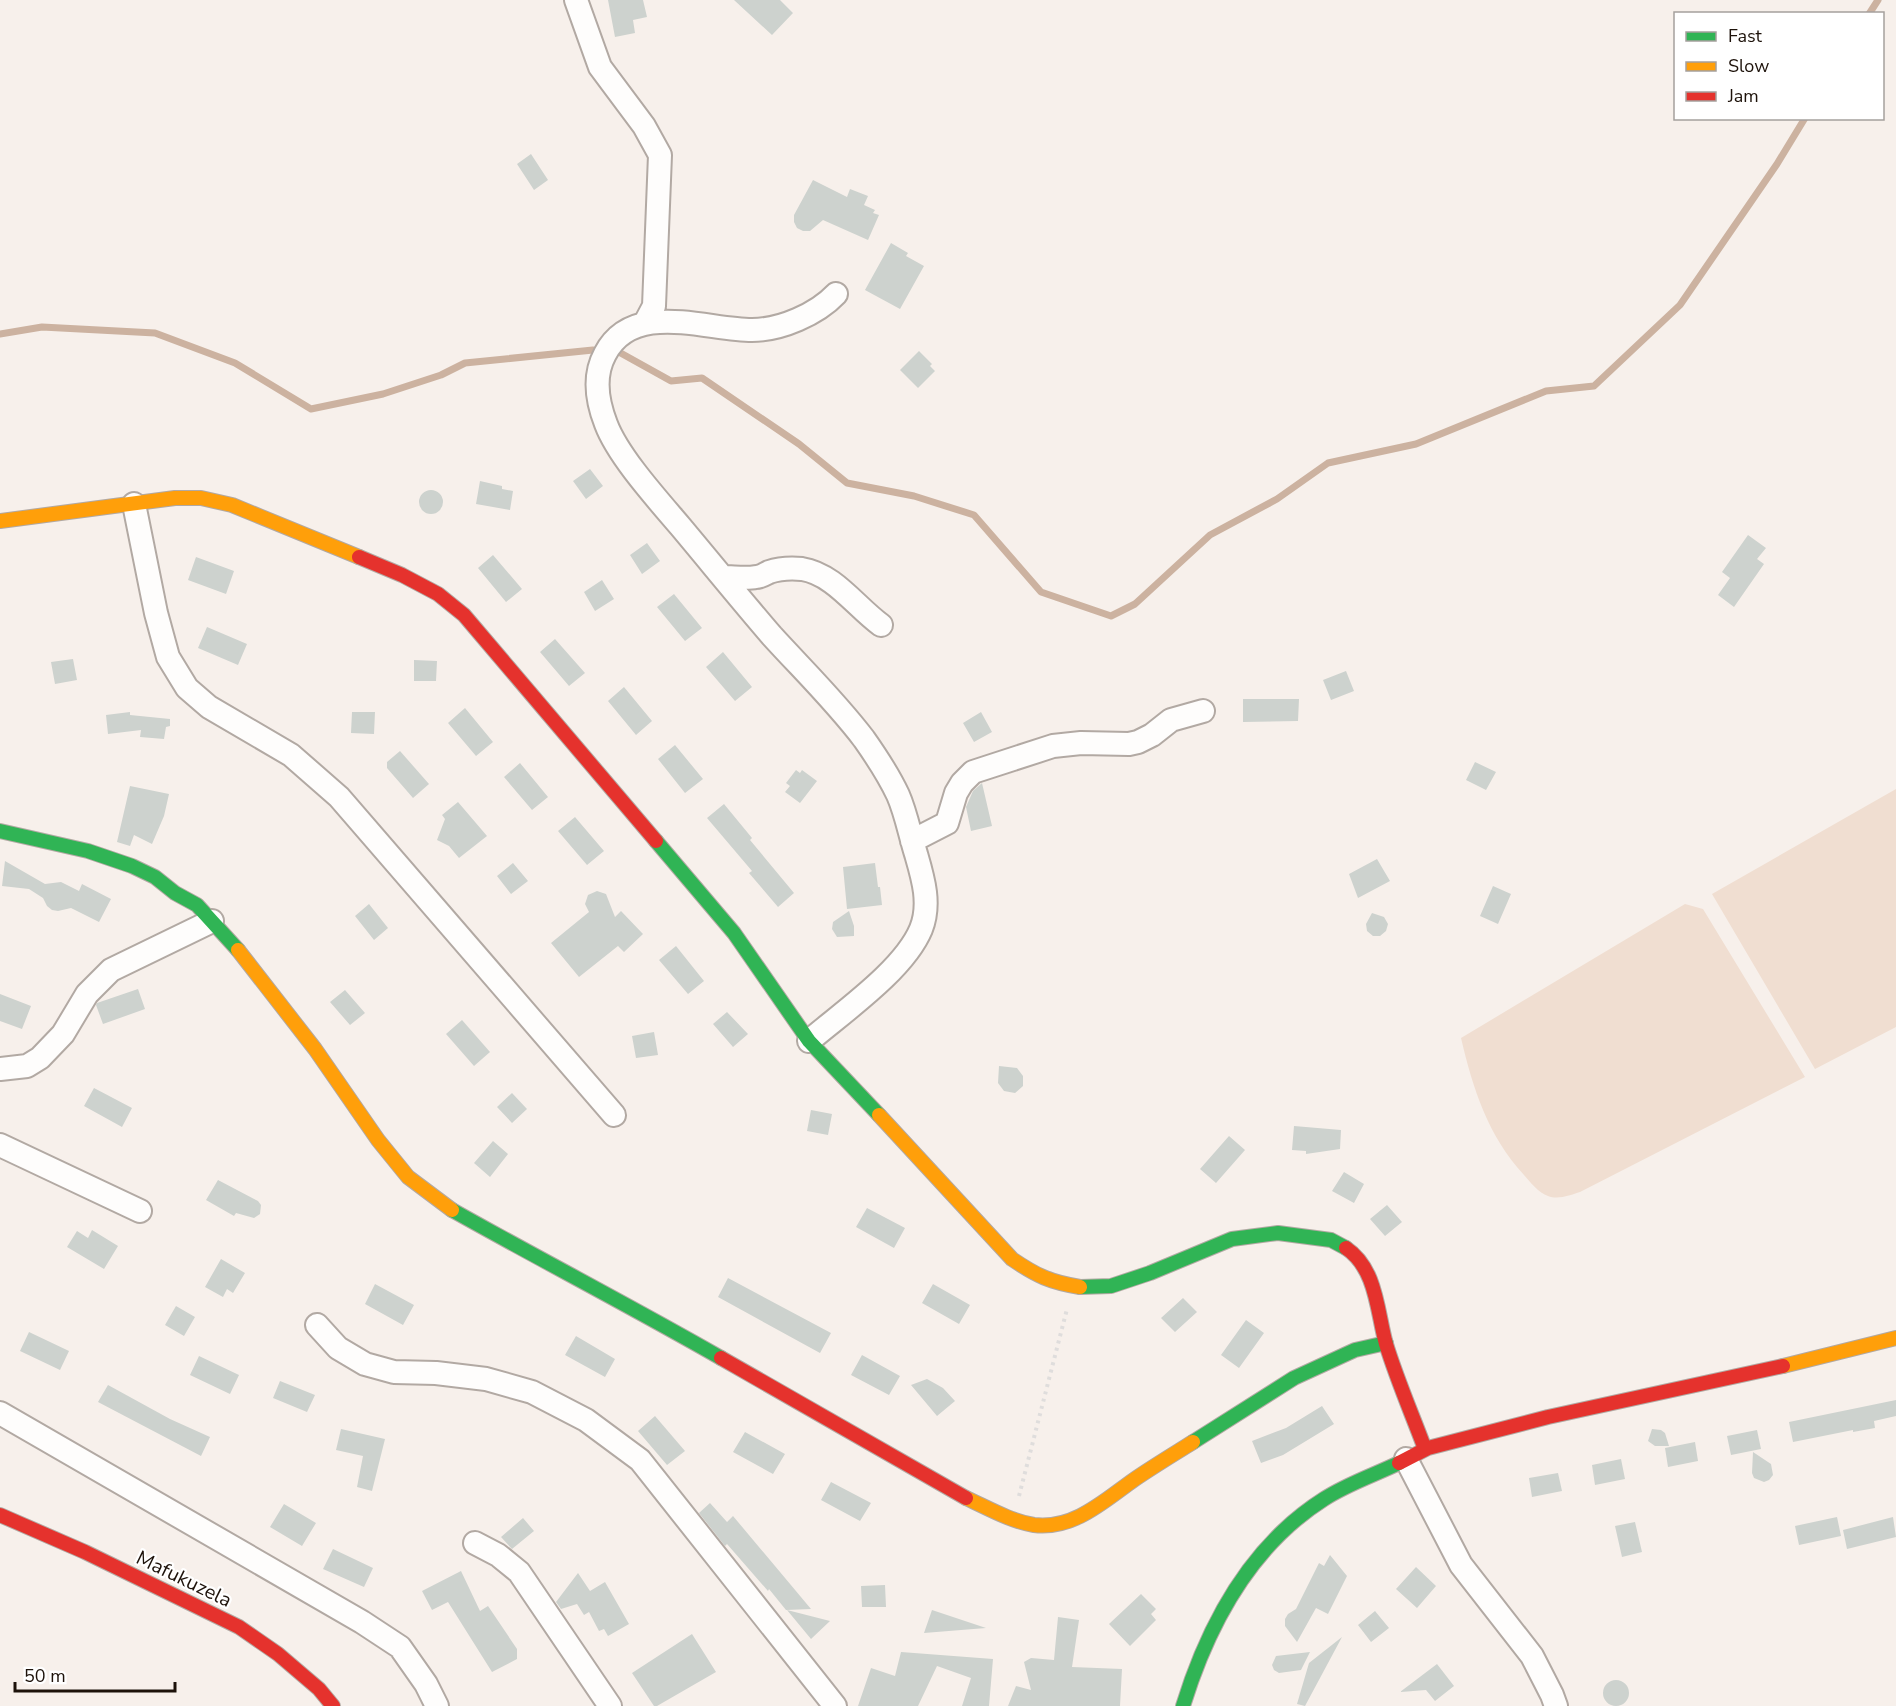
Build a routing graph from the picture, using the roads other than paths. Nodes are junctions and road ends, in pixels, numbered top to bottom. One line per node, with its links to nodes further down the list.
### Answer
1 (576, 0): 3 (street)
2 (837, 294): 3 (street)
3 (645, 323): 6 (street)
4 (134, 504): 5 (street); 12 (street); 14 (street)
5 (0, 521)
6 (723, 577): 7 (street); 10 (street)
7 (881, 625)
8 (1203, 711): 10 (street)
9 (0, 831): 11 (street)
10 (912, 841): 12 (street)
11 (212, 921): 13 (street); 19 (street)
12 (809, 1041): 19 (street)
13 (0, 1069)
14 (614, 1115)
15 (0, 1145): 16 (street)
16 (140, 1211)
17 (317, 1325): 27 (street)
18 (1896, 1338): 21 (street)
19 (1386, 1343): 21 (street)
20 (0, 1413): 25 (street)
21 (1416, 1454): 28 (street); 29 (street)
22 (0, 1515): 24 (street, Mafukuzela)
23 (475, 1543): 26 (street)
24 (333, 1706)
25 (437, 1706)
26 (610, 1706)
27 (835, 1706)
28 (1183, 1706)
29 (1556, 1706)

